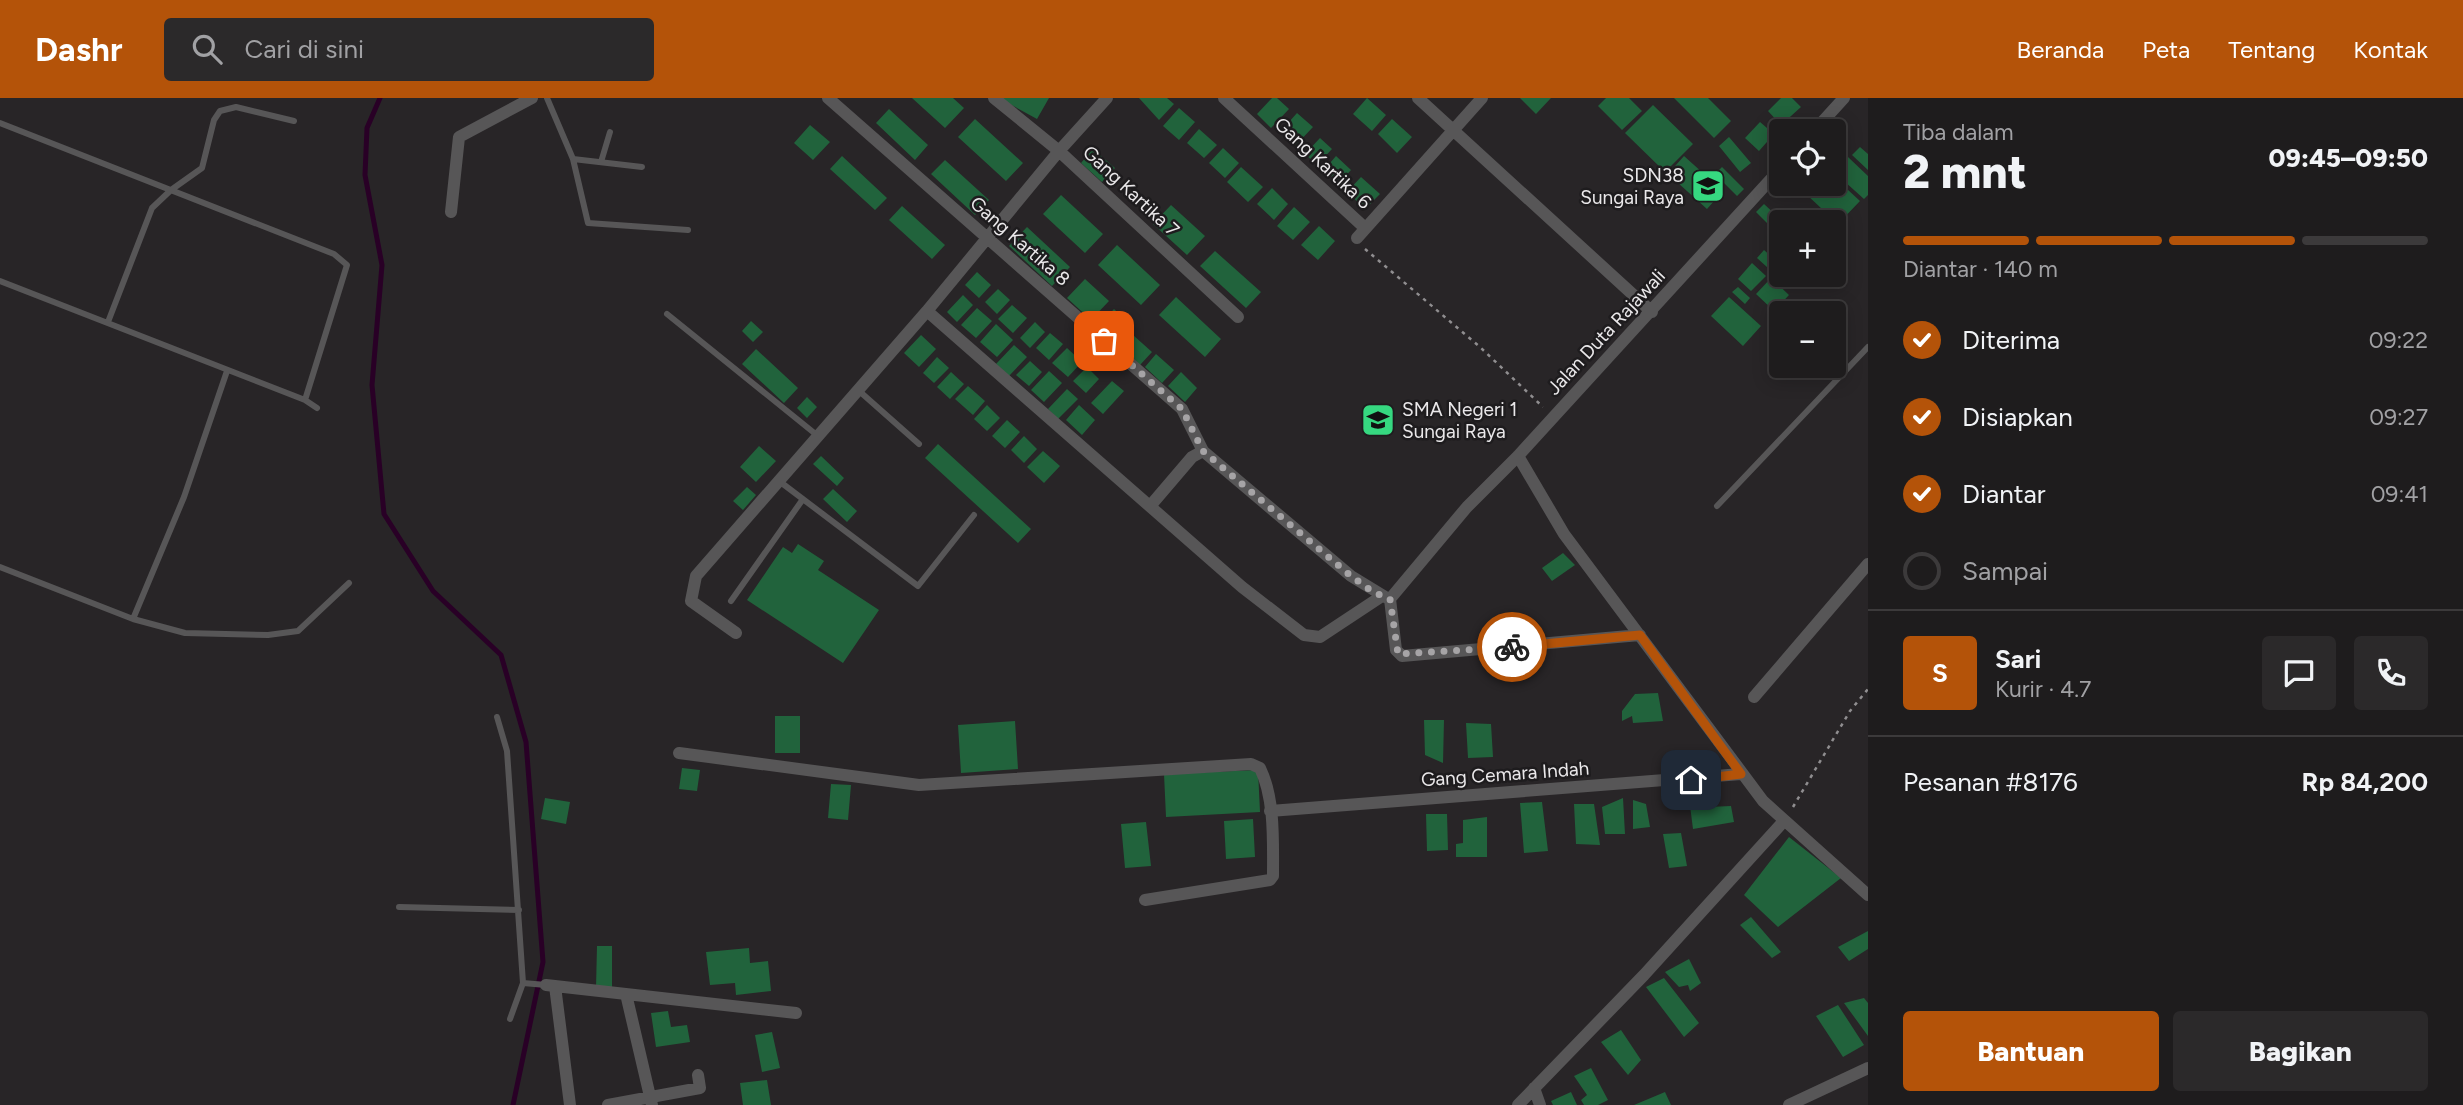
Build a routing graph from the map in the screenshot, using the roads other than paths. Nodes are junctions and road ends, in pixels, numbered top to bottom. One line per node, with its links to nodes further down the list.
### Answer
1 (532, 98): 21 (street)
2 (547, 98): 16 (lane)
3 (828, 98): 23 (street, Gang Kartika 8)
4 (994, 98): 15 (street, Gang Kartika 7)
5 (1107, 98): 15 (street)
6 (1224, 98): 13 (street, Gang Kartika 6)
7 (1419, 98): 13 (street)
8 (1482, 98): 13 (street)
9 (1844, 98): 10 (street)
10 (1825, 119)
11 (294, 121): 20 (lane)
12 (0, 123): 20 (lane)
13 (1454, 129): 26 (street)
14 (610, 132): 17 (lane)
15 (1059, 151): 23 (street); 28 (street, Gang Kartika 7)
16 (573, 159): 17 (lane); 22 (lane)
17 (601, 162): 18 (lane)
18 (642, 167)
19 (1769, 182): 26 (street, Jalan Duta Rajawali)
20 (171, 190): 29 (lane); 33 (lane)
21 (451, 212)
22 (688, 230)
23 (986, 237): 25 (street); 37 (street, Gang Kartika 8)
24 (0, 281): 29 (lane)
25 (927, 311): 32 (street); 41 (street, Jalan Duta Rajawali)
26 (1652, 312): 38 (street, Jalan Duta Rajawali)
27 (667, 314): 35 (lane)
28 (1238, 317)
29 (108, 322): 31 (lane)
30 (1868, 347): 42 (lane)
31 (227, 371): 33 (lane); 49 (lane)
32 (858, 390): 35 (street); 36 (lane)
33 (305, 400): 34 (lane)
34 (317, 408)
35 (818, 436): 39 (street)
36 (919, 443)
37 (1203, 451): 41 (street); 47 (street, Gang Kartika 8)
38 (1518, 456): 47 (street, Jalan Duta Rajawali); 51 (street)
39 (779, 481): 40 (lane); 50 (street)
40 (803, 499): 43 (lane); 48 (lane)
41 (1151, 505): 47 (street, Jalan Duta Rajawali)
42 (1717, 506)
43 (974, 515)
44 (1868, 564): 52 (street)
45 (0, 567): 49 (lane)
46 (349, 583): 49 (lane)
47 (1386, 598): 51 (street)
48 (732, 601)
49 (133, 620)
50 (736, 633)
51 (1640, 635): 55 (street)
52 (1754, 697)
53 (497, 717): 61 (lane)
54 (678, 754): 56 (street)
55 (1741, 774): 56 (street, Gang Cemara Indah); 57 (street)
56 (1270, 811): 59 (street)
57 (1783, 822): 58 (street); 69 (street)
58 (1868, 895)
59 (1145, 901)
60 (399, 907): 61 (lane)
61 (519, 910): 62 (lane)
62 (527, 983): 63 (lane); 66 (lane)
63 (551, 986): 64 (street); 71 (street)
64 (626, 994): 65 (street); 70 (street)
65 (796, 1013)
66 (510, 1019)
67 (1868, 1068): 75 (street)
68 (698, 1075): 70 (street)
69 (1534, 1088): 73 (street); 74 (street)
70 (651, 1101): 72 (street)
71 (570, 1105)
72 (608, 1105)
73 (1518, 1105)
74 (1540, 1105)
75 (1789, 1105)

